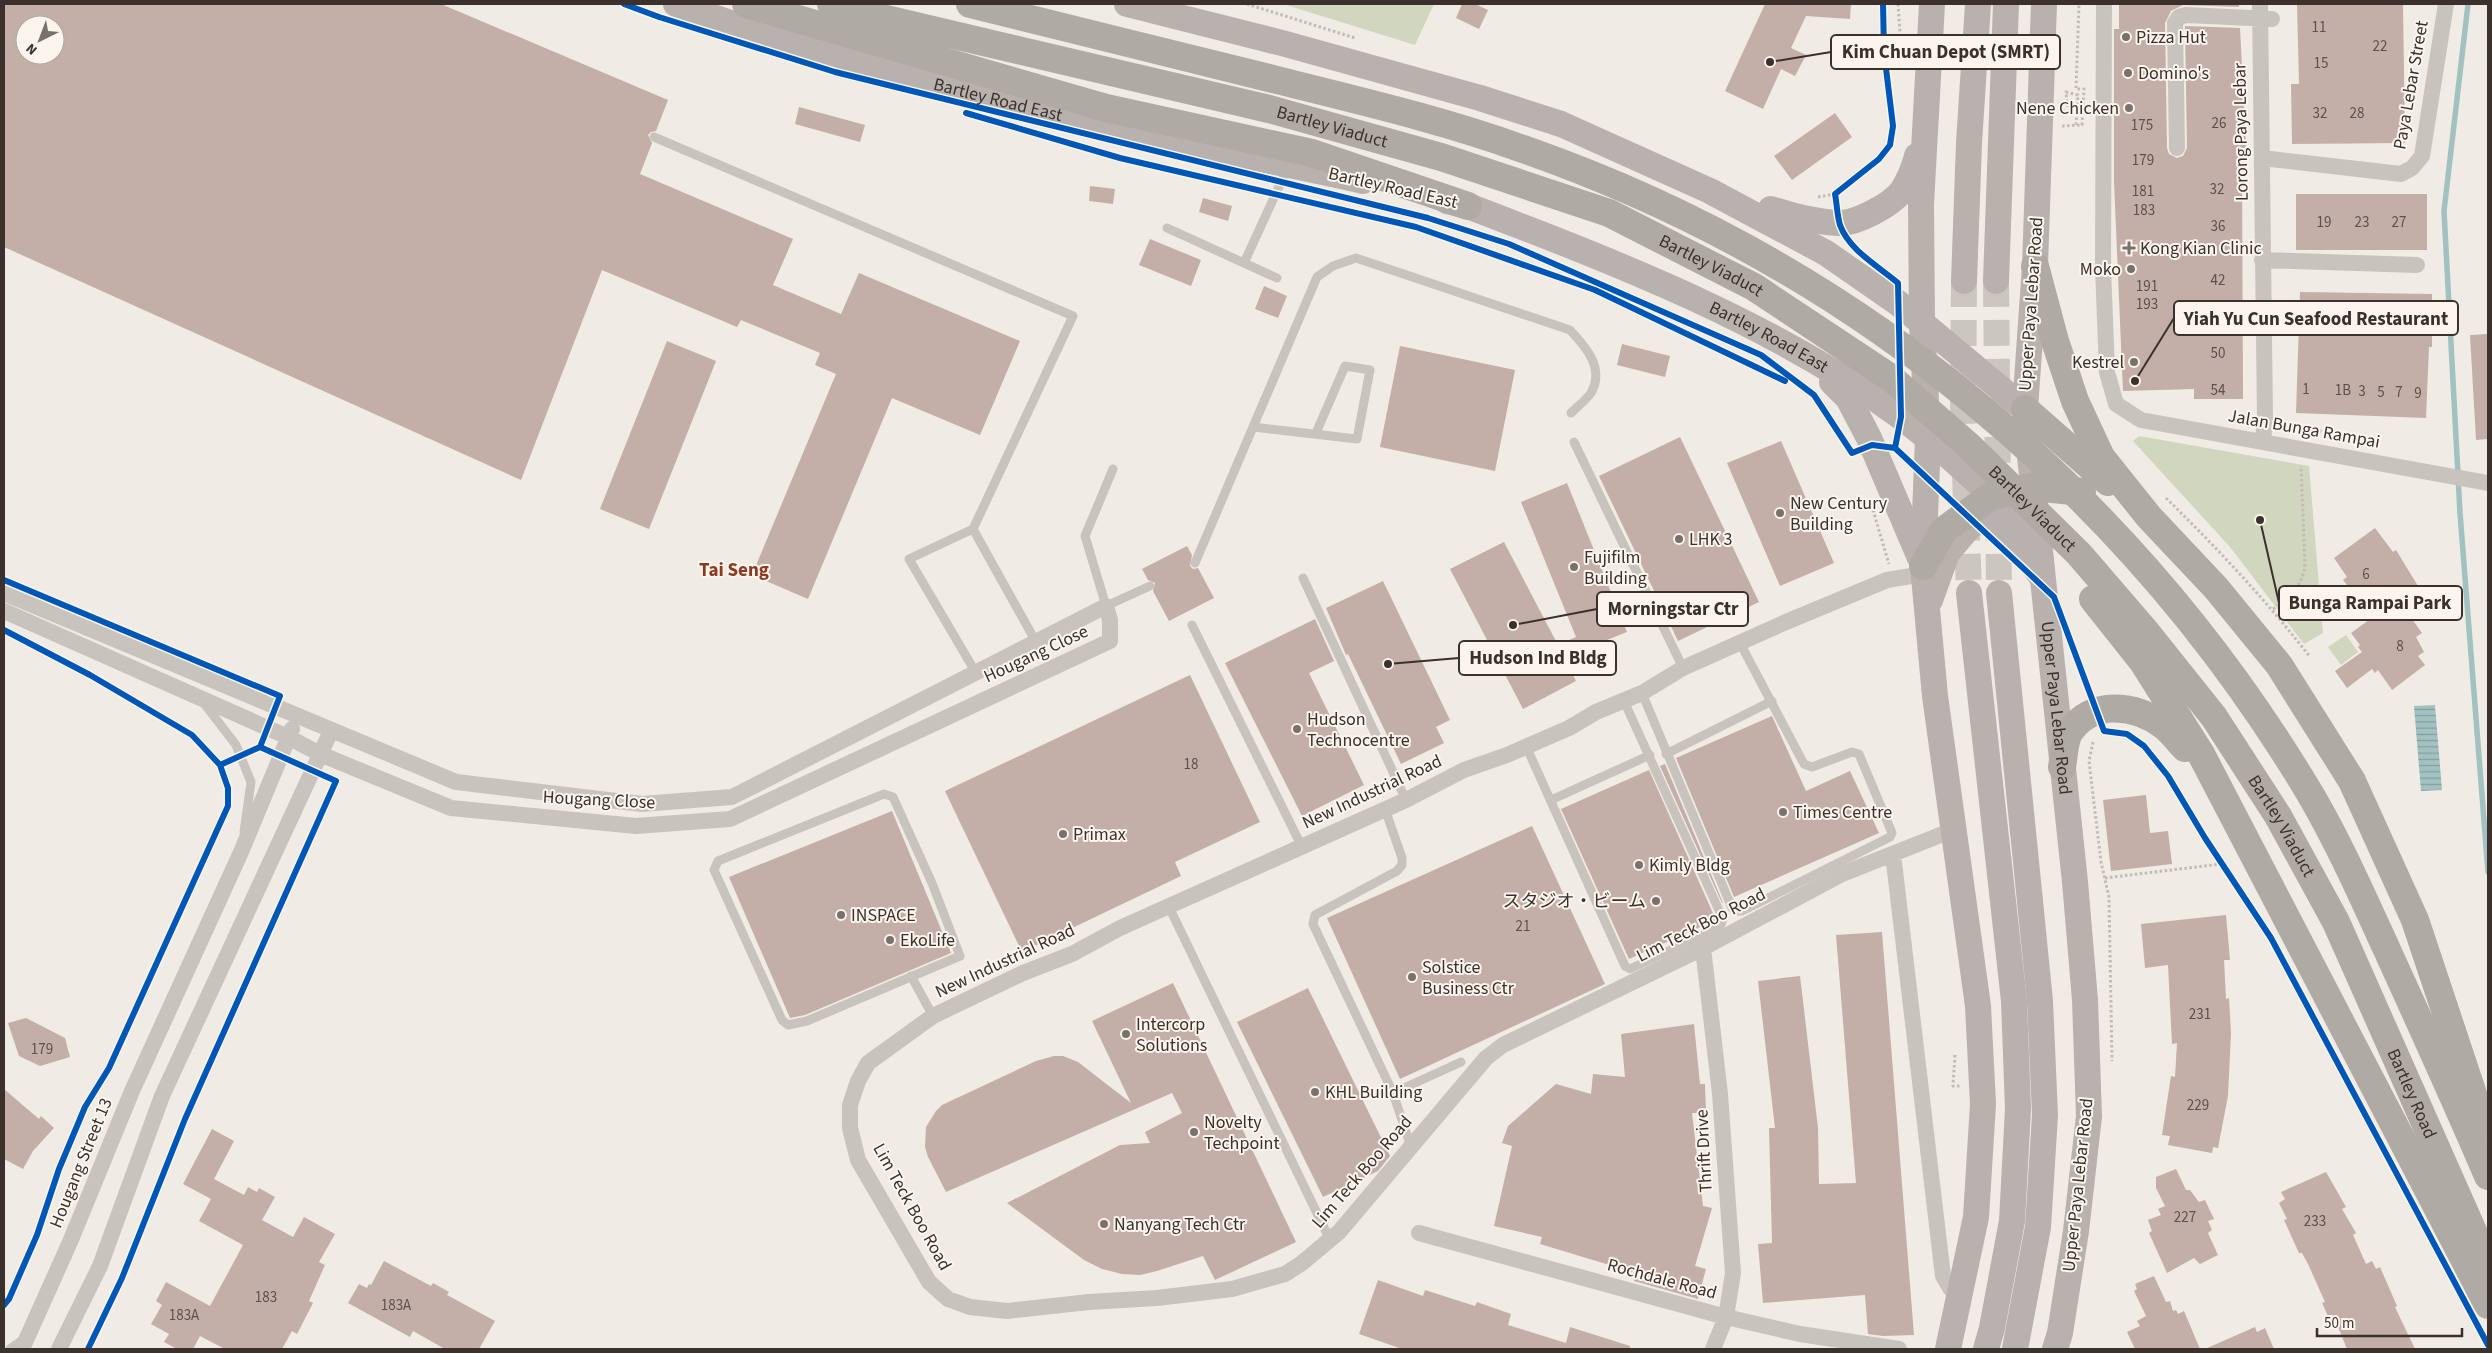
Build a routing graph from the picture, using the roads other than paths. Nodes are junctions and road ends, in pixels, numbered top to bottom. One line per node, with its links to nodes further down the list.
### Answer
1 (746, 4): 19 (highway)
2 (832, 4): 84 (highway, Bartley Viaduct)
3 (970, 4): 82 (highway, Bartley Viaduct)
4 (1126, 4): 18 (main road)
5 (1932, 4): 13 (main road)
6 (1978, 4): 26 (main road)
7 (2006, 4): 27 (main road, Upper Paya Lebar Road)
8 (2044, 4): 24 (main road, Upper Paya Lebar Road)
9 (2104, 4): 36 (street, Jalan Bunga Rampai)
10 (2446, 4): 16 (street, Paya Lebar Street)
11 (668, 10): 17 (main road, Bartley Road East)
12 (2264, 13): 15 (street); 16 (street, Lorong Paya Lebar)
13 (1926, 111): 18 (main road); 28 (main road)
14 (654, 137): 42 (lane)
15 (2177, 148)
16 (2262, 158): 21 (street, Lorong Paya Lebar)
17 (1289, 164): 19 (main road, Bartley Road East); 22 (lane)
18 (1710, 191): 28 (main road)
19 (1468, 206): 29 (main road, Bartley Road East)
20 (1167, 228): 22 (lane)
21 (2262, 260): 23 (street); 36 (street, Lorong Paya Lebar)
22 (1244, 263): 25 (lane)
23 (2417, 265)
24 (2035, 266): 30 (main road, Upper Paya Lebar Road); 41 (highway)
25 (1277, 278)
26 (1964, 281)
27 (1996, 281)
28 (1922, 323): 30 (main road); 34 (main road)
29 (1806, 356): 34 (main road, Bartley Road East); 46 (main road)
30 (2025, 409): 39 (main road, Upper Paya Lebar Road); 41 (highway)
31 (1572, 413): 32 (lane)
32 (1253, 427): 33 (lane); 44 (lane)
33 (1316, 433): 33 (lane)
34 (1928, 439): 40 (main road, Bartley Road East); 46 (main road)
35 (1574, 442): 60 (lane)
36 (2263, 442): 38 (street, Jalan Bunga Rampai)
37 (1113, 469): 53 (lane)
38 (2481, 482)
39 (2032, 487): 40 (highway); 41 (highway); 43 (main road, Upper Paya Lebar Road)
40 (1991, 496): 43 (main road, Bartley Road East); 46 (highway)
41 (2149, 517): 45 (highway)
42 (973, 529): 58 (lane); 61 (lane)
43 (2037, 537): 47 (main road, Upper Paya Lebar Road); 56 (highway)
44 (1195, 563)
45 (2194, 566): 56 (highway); 91 (highway)
46 (1923, 570): 54 (main road); 59 (street, New Industrial Road)
47 (2042, 577): 54 (main road); 73 (main road, Upper Paya Lebar Road)
48 (1303, 578): 75 (lane)
49 (1150, 586): 53 (lane)
50 (4, 593): 66 (street, Hougang Close)
51 (1969, 593): 106 (main road)
52 (2000, 593): 107 (main road, Upper Paya Lebar Road)
53 (1106, 606): 58 (street, Hougang Close); 70 (street, Hougang Close)
54 (1926, 610): 78 (main road)
55 (4, 611): 63 (street, Hougang Close)
56 (2115, 624): 74 (highway)
57 (1192, 625): 79 (lane)
58 (1036, 642): 61 (street, Hougang Close)
59 (1740, 643): 60 (street, New Industrial Road); 65 (lane)
60 (1683, 668): 62 (street, New Industrial Road)
61 (976, 672): 67 (street, Hougang Close)
62 (1642, 693): 64 (street, New Industrial Road); 71 (lane)
63 (201, 699): 68 (street, Hougang Close); 80 (lane)
64 (1624, 702): 69 (street, New Industrial Road); 72 (lane)
65 (1772, 702): 71 (lane); 71 (lane)
66 (297, 718): 67 (street, Hougang Close); 68 (street, Hougang Street 13)
67 (331, 732): 70 (street)
68 (288, 737): 70 (street, Hougang Close); 80 (street, Hougang Street 13)
69 (1526, 746): 75 (street, New Industrial Road); 76 (lane)
70 (320, 754): 102 (street)
71 (1666, 754)
72 (1650, 755): 76 (lane); 76 (lane)
73 (2062, 767): 74 (highway); 108 (main road, Upper Paya Lebar Road)
74 (2211, 777): 98 (highway)
75 (1406, 800): 77 (street, New Industrial Road)
76 (1551, 800)
77 (1385, 809): 79 (street, New Industrial Road); 90 (lane)
78 (1953, 830): 81 (street, Lim Teck Boo Road); 97 (main road)
79 (1302, 847): 83 (street, New Industrial Road)
80 (240, 852): 100 (street, Hougang Street 13)
81 (1893, 854): 85 (street, Lim Teck Boo Road); 97 (street)
82 (2344, 856): 93 (highway, Bartley Road)
83 (1169, 907): 87 (street, New Industrial Road); 95 (lane)
84 (2336, 922): 96 (highway, Bartley Road)
85 (1703, 948): 92 (street, Lim Teck Boo Road); 99 (street, Thrift Drive)
86 (911, 976): 86 (lane); 87 (lane)
87 (933, 1016): 89 (street, New Industrial Road)
88 (1461, 1062): 90 (lane)
89 (858, 1081): 95 (street, Lim Teck Boo Road)
90 (1393, 1093): 92 (lane)
91 (2488, 1140)
92 (1411, 1147): 95 (street, Lim Teck Boo Road)
93 (2488, 1176)
94 (1418, 1233): 99 (street, Rochdale Road)
95 (1330, 1240)
96 (2488, 1265)
97 (1959, 1296): 105 (main road)
98 (2488, 1305)
99 (1726, 1317): 103 (street, Thrift Drive); 104 (street, Rochdale Road)
100 (25, 1342): 101 (lane)
101 (10, 1349)
102 (58, 1349)
103 (1713, 1349)
104 (1899, 1349)
105 (1948, 1349)
106 (1986, 1349)
107 (2015, 1349)
108 (2055, 1349)

